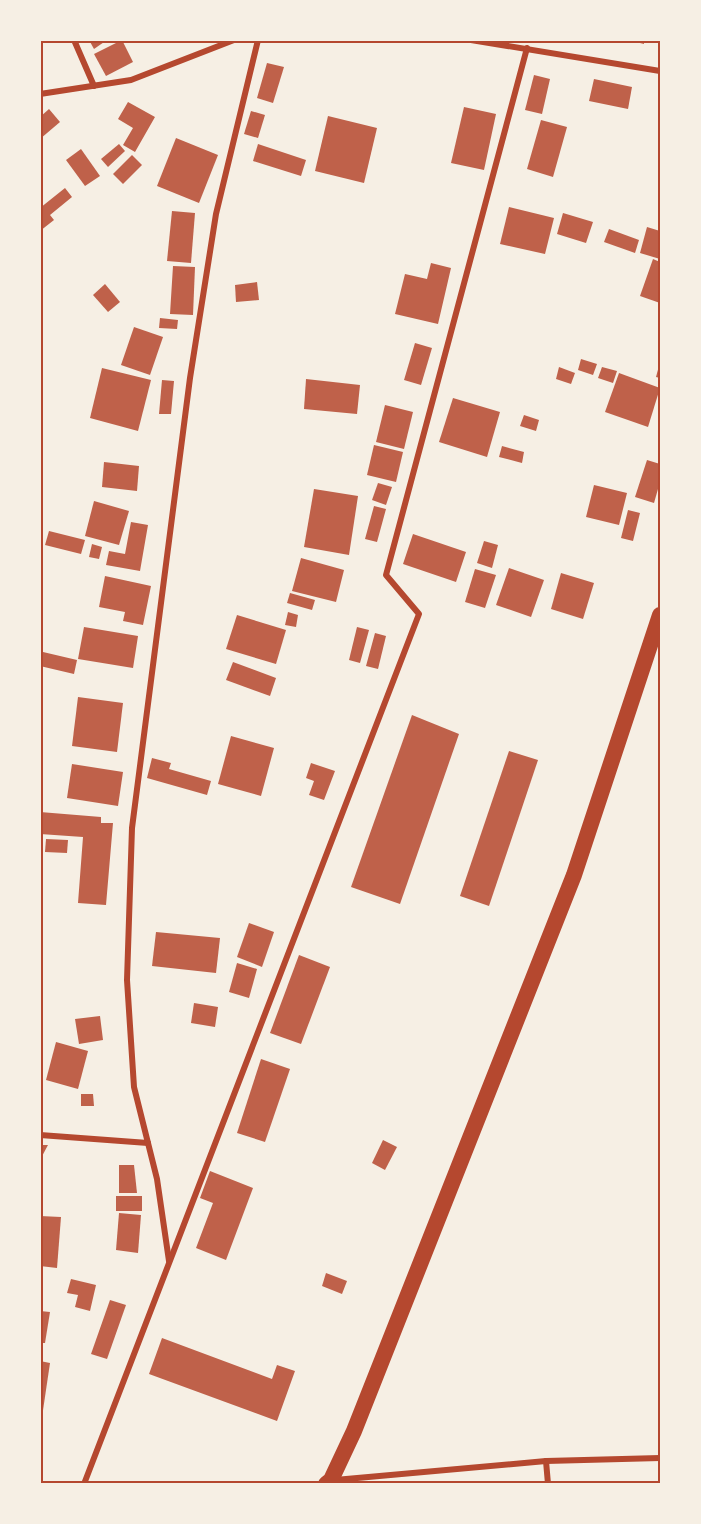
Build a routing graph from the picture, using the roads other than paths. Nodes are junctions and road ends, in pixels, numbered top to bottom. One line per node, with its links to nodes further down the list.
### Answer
1 (74, 40): 7 (street)
2 (234, 40): 7 (street)
3 (258, 40): 11 (street)
4 (471, 40): 5 (street)
5 (527, 48): 6 (street); 12 (street)
6 (660, 71)
7 (94, 86): 8 (street)
8 (40, 94)
9 (660, 615): 15 (highway)
10 (40, 1135): 11 (street)
11 (148, 1143): 12 (street)
12 (170, 1262): 16 (street)
13 (660, 1458): 14 (street)
14 (546, 1461): 15 (street); 17 (street)
15 (329, 1482)
16 (84, 1484)
17 (548, 1484)

